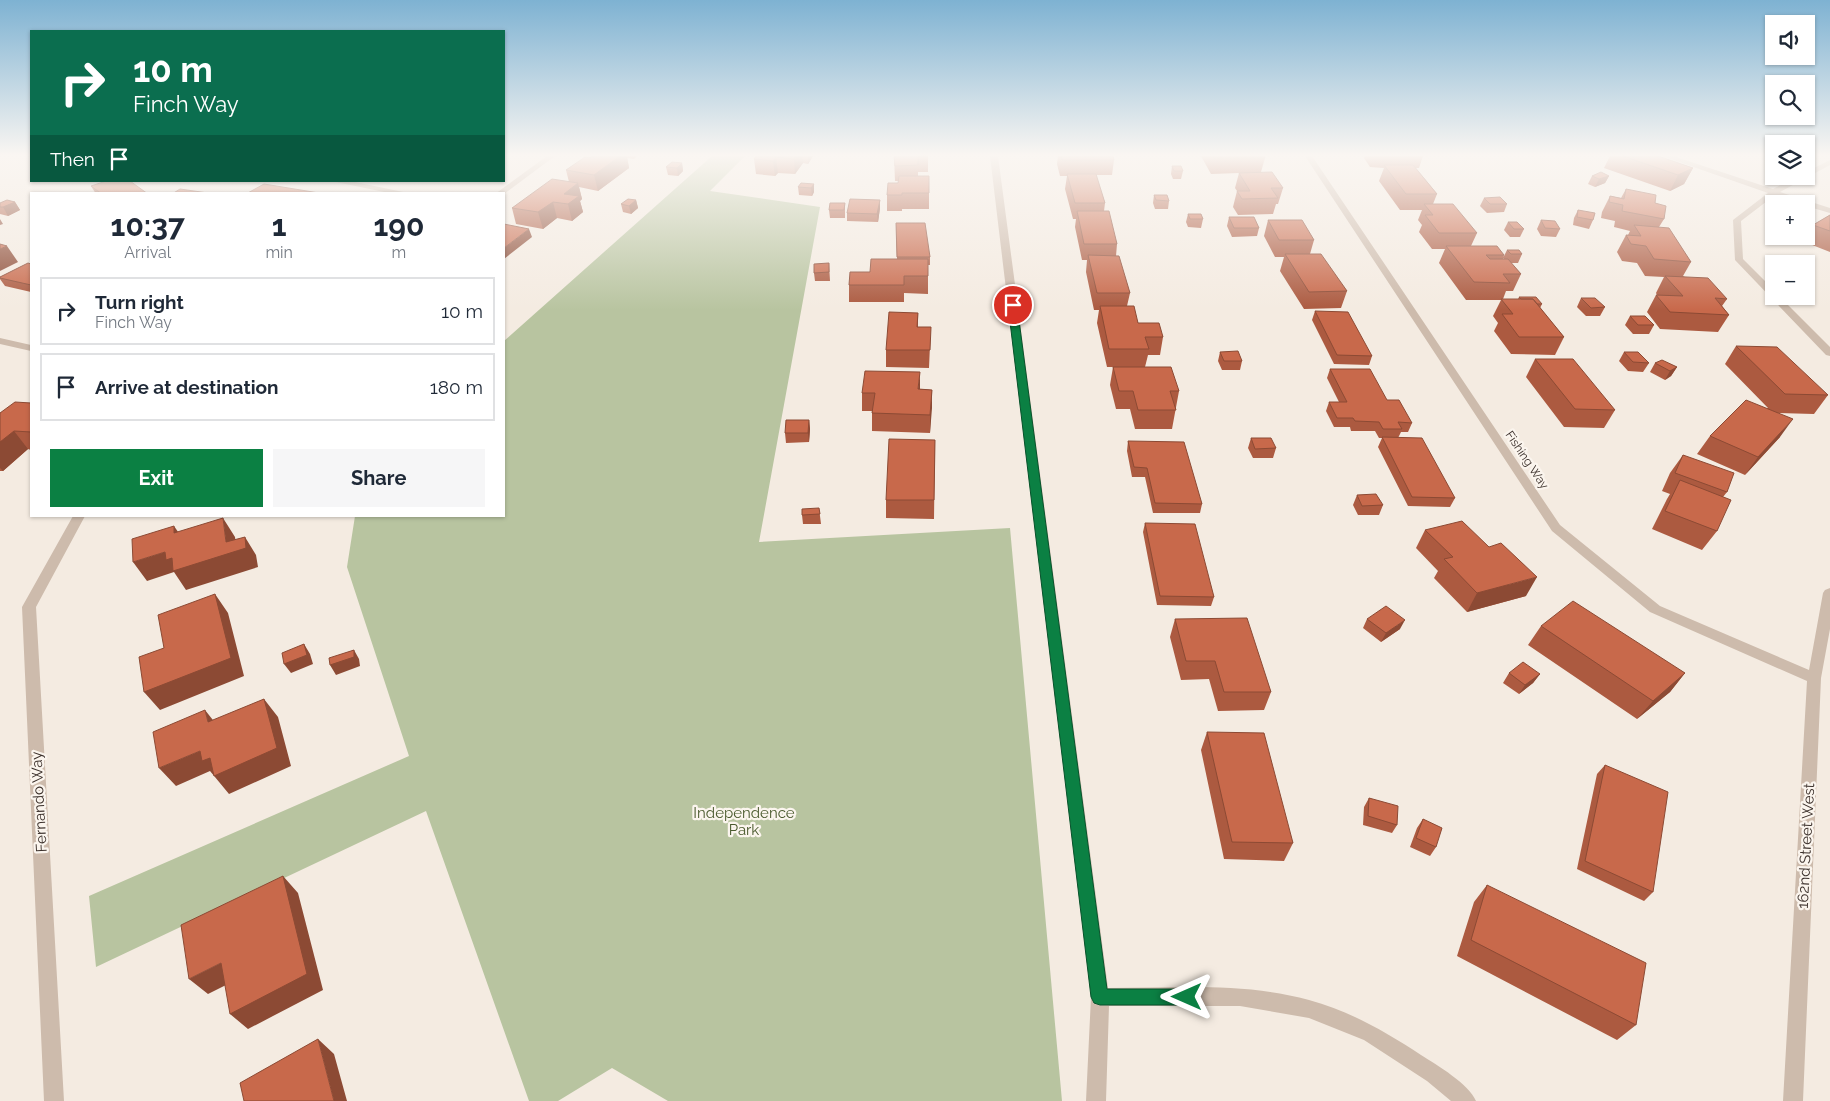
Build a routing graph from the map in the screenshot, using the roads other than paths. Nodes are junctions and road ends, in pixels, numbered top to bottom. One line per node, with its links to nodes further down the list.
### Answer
1 (1000, 207): 12 (street)
2 (1342, 207): 11 (street, Fishing Way)
3 (1754, 207): 4 (street)
4 (1765, 287)
5 (1783, 305): 8 (street)
6 (0, 341): 7 (street)
7 (30, 348)
8 (1830, 353)
9 (79, 517): 13 (street, Fernando Way)
10 (1830, 593): 11 (street, 162nd Street West)
11 (1814, 678): 16 (street, 162nd Street West)
12 (1100, 997): 14 (street); 15 (street)
13 (54, 1101)
14 (1096, 1101)
15 (1466, 1101)
16 (1793, 1101)

